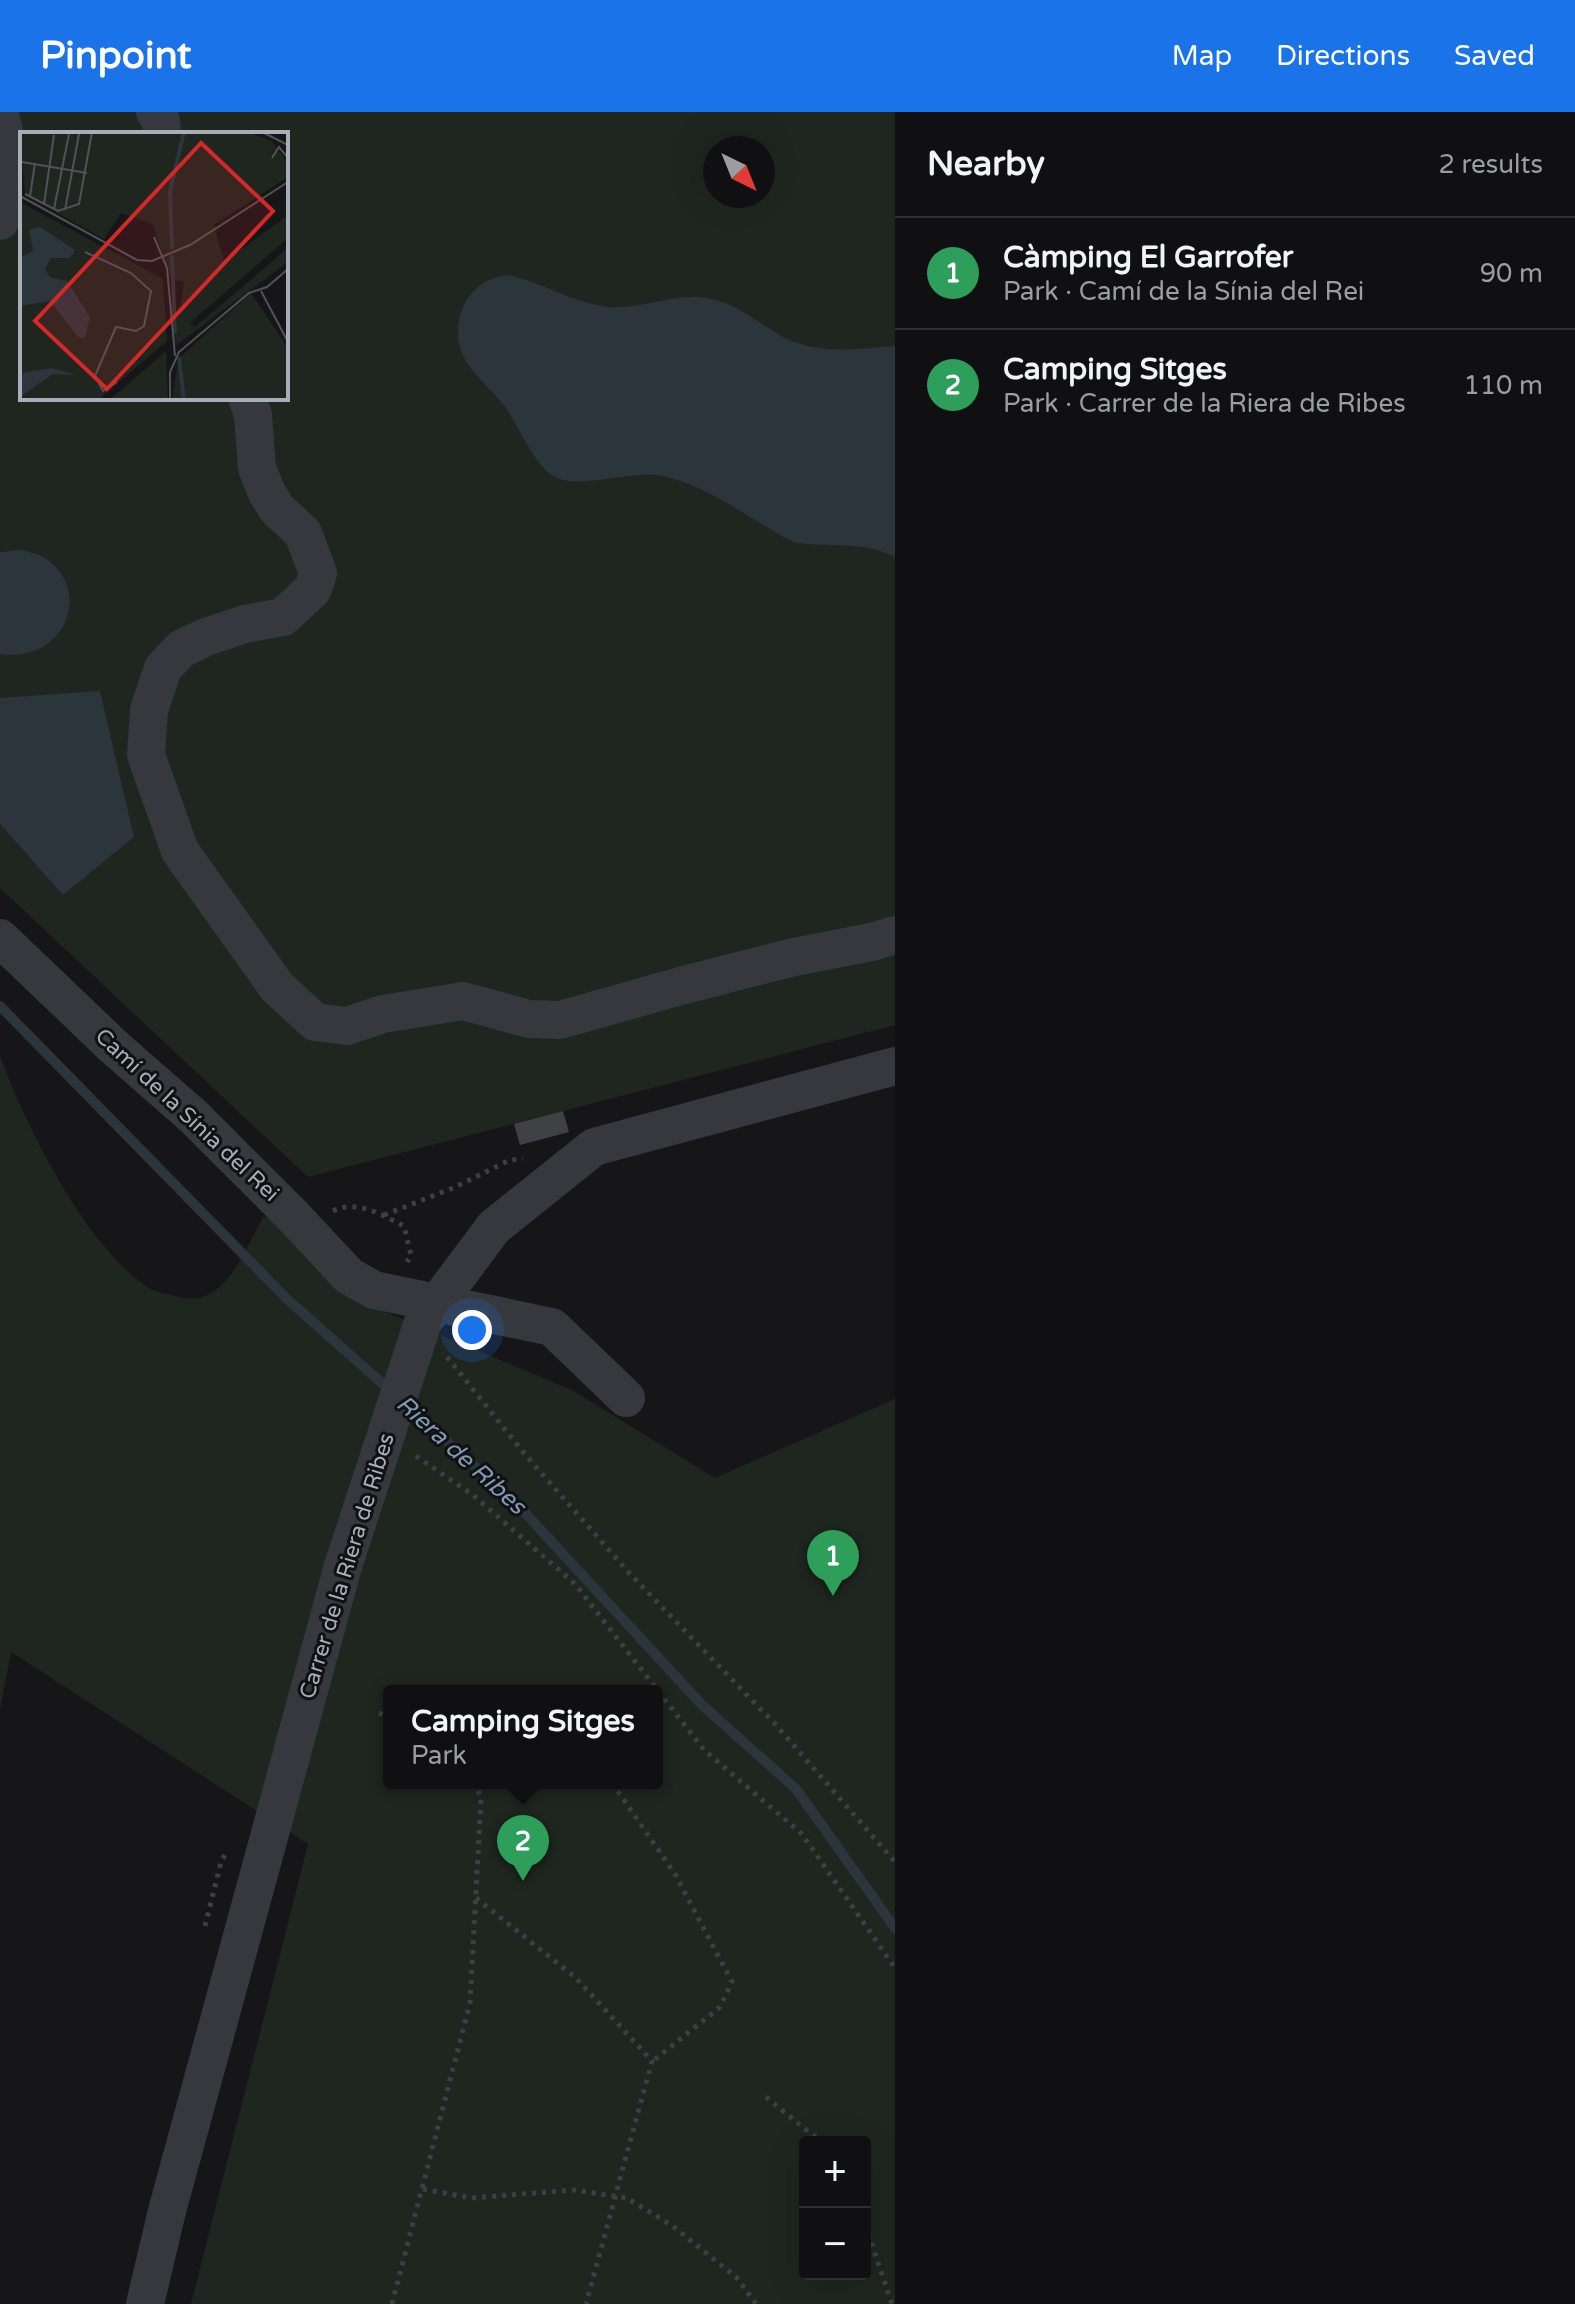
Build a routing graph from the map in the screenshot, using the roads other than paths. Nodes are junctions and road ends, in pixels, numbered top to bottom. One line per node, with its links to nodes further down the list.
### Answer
1 (155, 112): 3 (street)
2 (0, 114): 4 (street)
3 (162, 132)
4 (0, 221)
5 (248, 400): 6 (street)
6 (895, 935)
7 (0, 938): 9 (street, Camí de la Sínia del Rei)
8 (895, 1066): 10 (street, Carrer de la Riera de Ribes, bridge)
9 (626, 1398)
10 (145, 2304)

